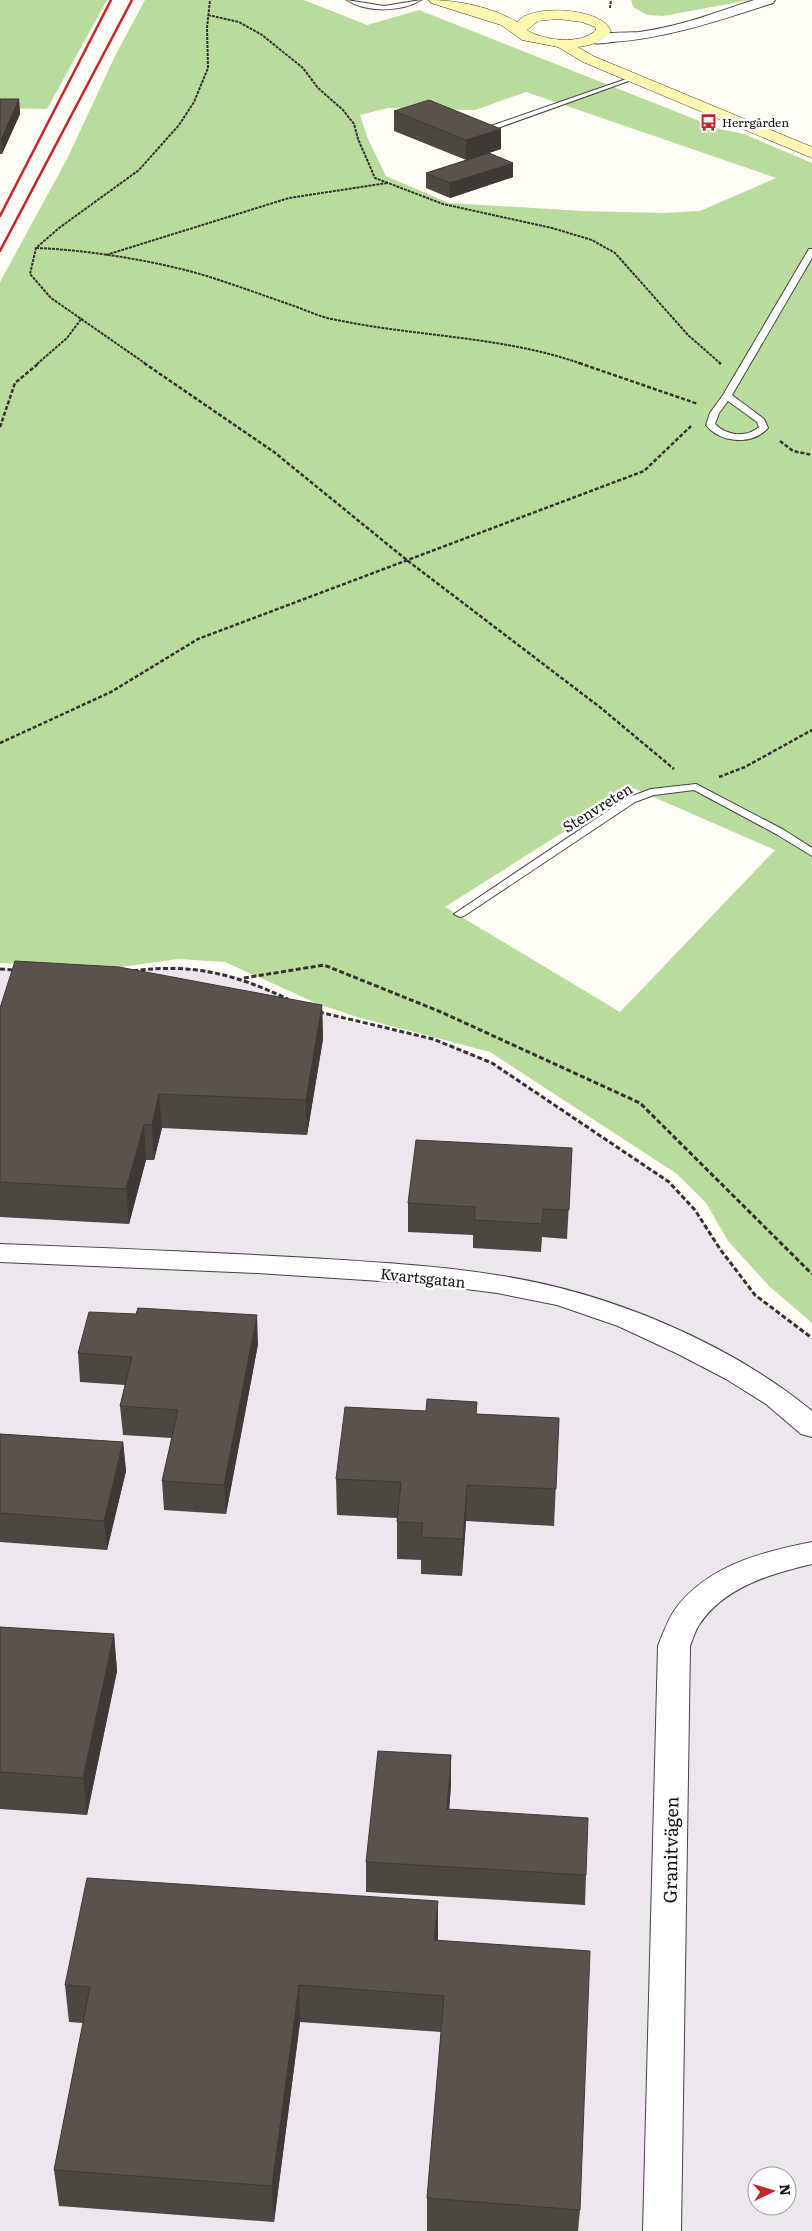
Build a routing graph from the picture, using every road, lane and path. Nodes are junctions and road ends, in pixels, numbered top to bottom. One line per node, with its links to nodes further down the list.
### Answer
1 (210, 0): 7 (path)
2 (350, 0): 3 (lane)
3 (418, 0)
4 (768, 0): 10 (street)
5 (441, 1): 8 (main road); 11 (main road)
6 (582, 3): 8 (main road)
7 (208, 14): 17 (path); 18 (path)
8 (540, 17): 9 (main road); 11 (main road)
9 (599, 18): 10 (street); 12 (main road)
10 (692, 25): 12 (street)
11 (520, 29): 13 (main road)
12 (591, 40): 13 (main road); 14 (main road)
13 (561, 43): 14 (main road)
14 (634, 78): 15 (lane); 16 (main road)
15 (492, 127)
16 (812, 153)
17 (389, 183): 20 (path); 22 (path)
18 (36, 248): 20 (path); 21 (path)
19 (812, 251): 22 (lane)
20 (105, 255): 24 (path)
21 (82, 318): 25 (path); 28 (path)
22 (738, 378): 23 (lane)
23 (727, 396): 24 (lane); 26 (lane)
24 (714, 410): 26 (lane); 28 (path)
25 (0, 427)
26 (764, 428): 27 (path)
27 (812, 455)
28 (408, 561): 30 (path); 31 (path)
29 (812, 730): 31 (path)
30 (0, 743)
31 (696, 787): 32 (lane); 33 (lane, Stenvreten)
32 (812, 853)
33 (460, 914)
34 (0, 969): 35 (path)
35 (18, 970)
36 (125, 972): 37 (path)
37 (244, 978): 38 (path); 41 (path)
38 (294, 1002)
39 (317, 1012): 42 (path)
40 (0, 1253): 43 (street, Kvartsgatan)
41 (812, 1274)
42 (812, 1338)
43 (812, 1427)
44 (812, 1553): 45 (street, Granitvägen)
45 (662, 2231)

